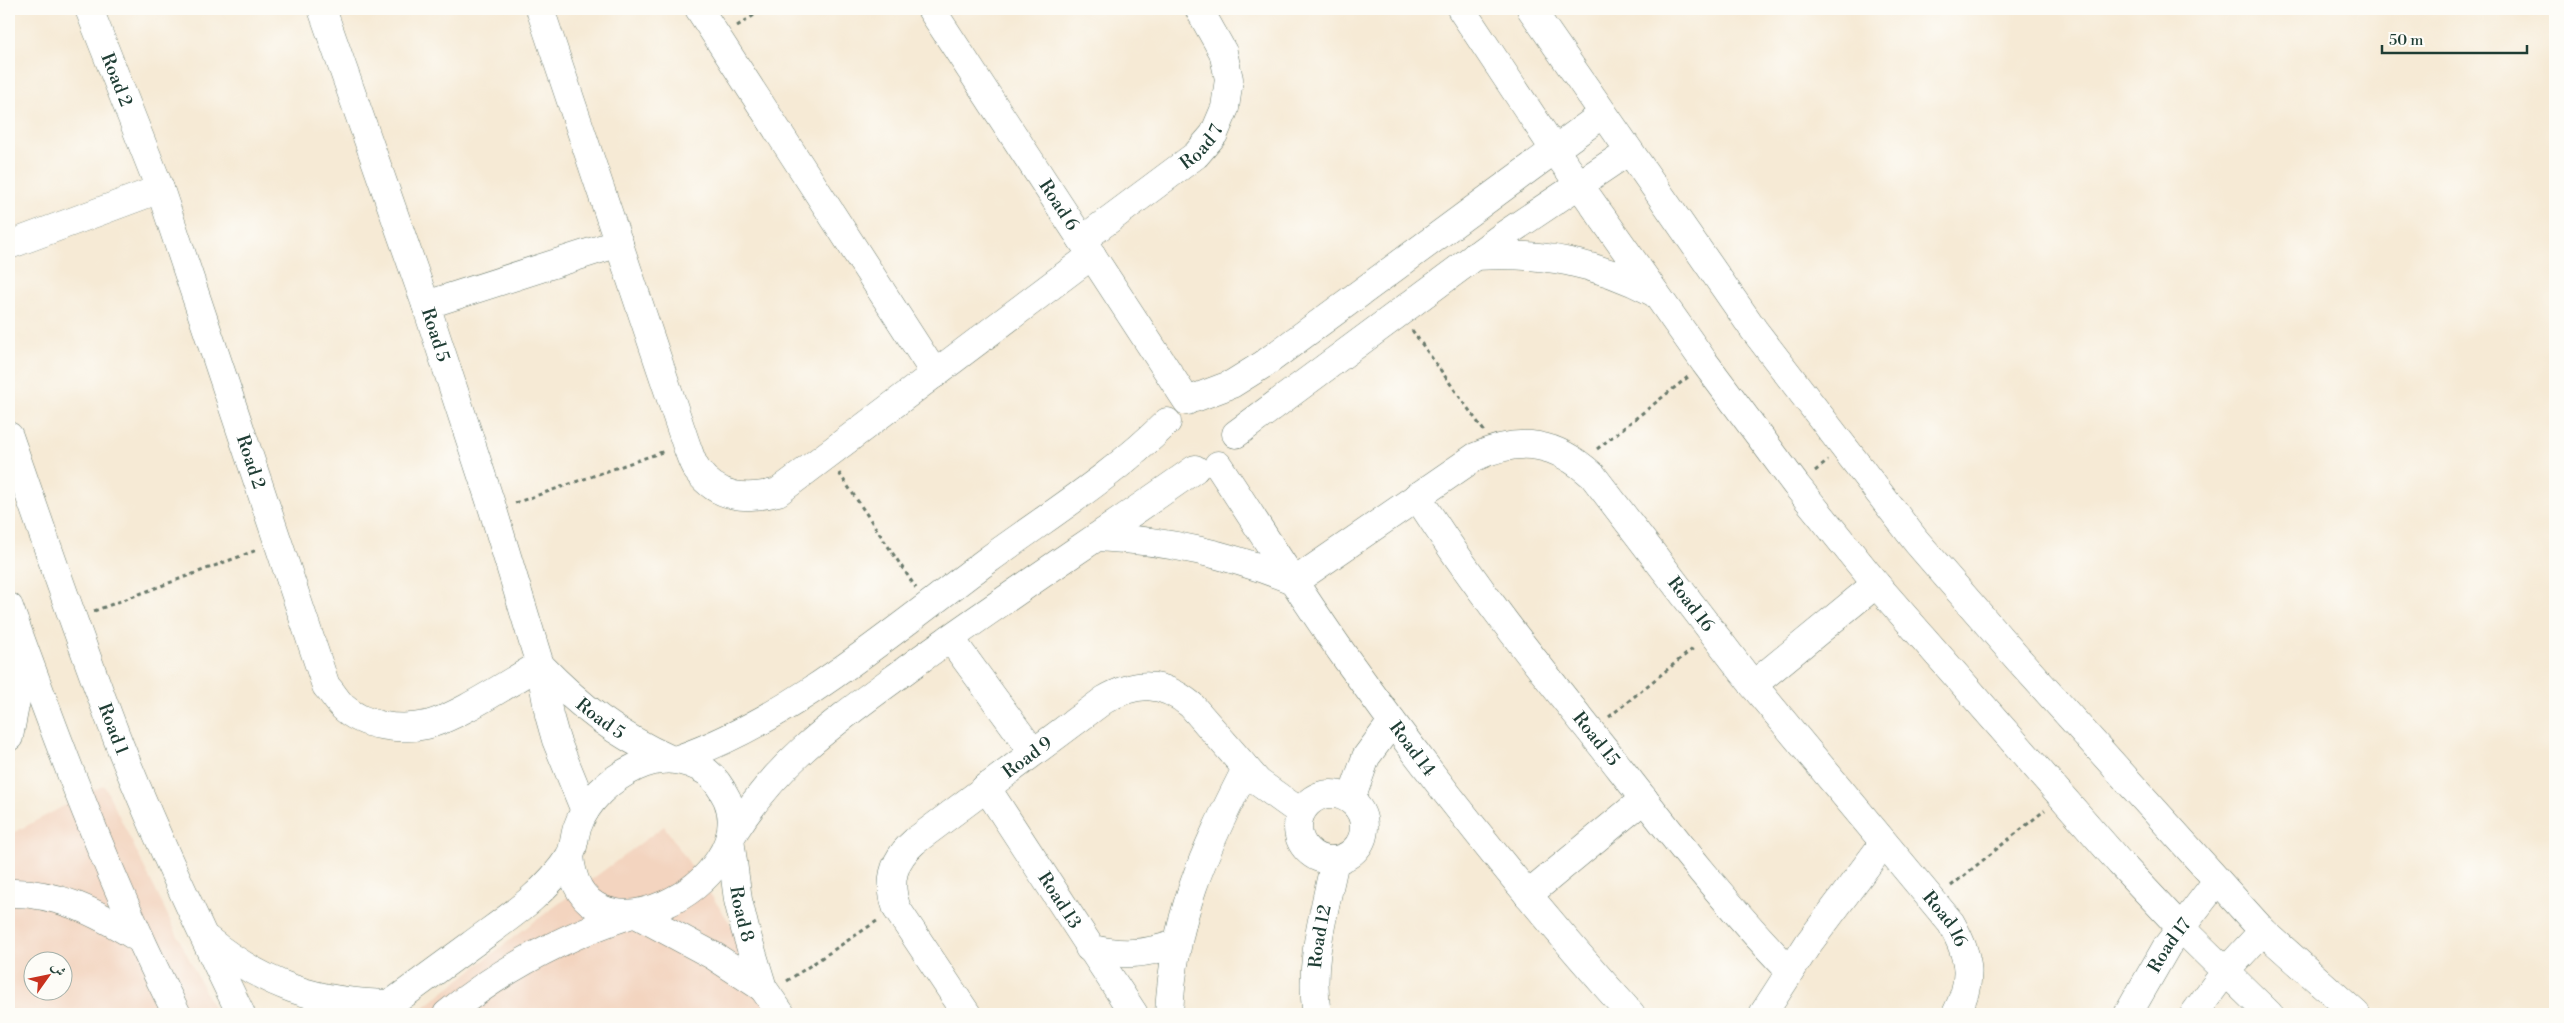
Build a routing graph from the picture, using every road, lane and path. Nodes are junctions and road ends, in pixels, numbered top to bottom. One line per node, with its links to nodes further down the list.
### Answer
1 (89, 9): 15 (street, Road 2)
2 (540, 9): 16 (street, Road 7)
3 (699, 9): 10 (street)
4 (764, 9): 10 (path)
5 (931, 9): 18 (street, Road 6)
6 (1199, 9): 18 (street, Road 7)
7 (1461, 9): 12 (street)
8 (1531, 9): 11 (street)
9 (326, 13): 21 (street, Road 5)
10 (718, 38): 24 (street)
11 (1603, 114): 12 (street); 13 (street)
12 (1554, 148): 14 (street); 25 (street)
13 (1629, 151): 14 (street); 31 (street)
14 (1579, 184): 19 (street); 20 (street)
15 (160, 190): 17 (street); 39 (street, Road 2)
16 (619, 243): 21 (street); 29 (street, Road 7)
17 (9, 244)
18 (1087, 247): 24 (street, Road 7); 25 (street, Road 6)
19 (1475, 256): 20 (street); 22 (street)
20 (1657, 294): 23 (street)
21 (426, 305): 37 (street, Road 5)
22 (1399, 312): 27 (street); 30 (path)
23 (1705, 363): 33 (path); 35 (street)
24 (935, 374): 32 (street, Road 7)
25 (1191, 399): 26 (street); 27 (street)
26 (1167, 422): 34 (street); 42 (street)
27 (1236, 434): 34 (street)
28 (9, 436): 44 (street, Road 1)
29 (686, 444): 32 (street, Road 7); 37 (path)
30 (1496, 448): 33 (street, Road 16); 36 (street, Road 16)
31 (1844, 450): 35 (path); 66 (street)
32 (827, 456): 42 (path)
33 (1579, 464): 45 (street, Road 16)
34 (1206, 467): 38 (street); 40 (street, Road 14)
35 (1796, 485): 41 (street)
36 (1417, 496): 40 (street, Road 16); 51 (street, Road 15)
37 (493, 510): 48 (street, Road 5)
38 (1098, 537): 40 (street); 46 (street)
39 (279, 542): 44 (path); 48 (street, Road 2)
40 (1295, 581): 50 (street, Road 14)
41 (1876, 584): 49 (street); 57 (street)
42 (928, 605): 54 (street)
43 (9, 607): 47 (street)
44 (72, 619): 74 (street, Road 1)
45 (1713, 632): 49 (street, Road 16); 51 (path)
46 (950, 638): 53 (street); 62 (street)
47 (22, 642): 52 (street); 75 (street)
48 (540, 664): 54 (street, Road 5); 60 (street, Road 5)
49 (1753, 684): 63 (street, Road 16)
50 (1392, 722): 59 (street); 68 (street, Road 14)
51 (1591, 732): 58 (street, Road 15)
52 (9, 737)
53 (1033, 752): 55 (street, Road 9); 56 (street, Road 9)
54 (674, 759): 60 (street); 62 (street)
55 (1246, 769): 61 (street, Road 9); 76 (street)
56 (986, 787): 70 (street, Road 9); 77 (street, Road 13)
57 (2061, 797): 69 (path); 72 (street)
58 (1644, 799): 68 (street); 78 (street, Road 15)
59 (1351, 800): 61 (street); 65 (street)
60 (585, 811): 64 (street)
61 (1300, 812): 65 (street)
62 (731, 837): 71 (street); 80 (street, Road 8)
63 (1883, 844): 69 (street, Road 16); 78 (street)
64 (570, 855): 71 (street); 81 (street)
65 (1335, 860): 88 (street, Road 12)
66 (2217, 881): 72 (street, Road 17); 73 (street)
67 (9, 893): 75 (street)
68 (1528, 895): 89 (street, Road 14)
69 (1933, 901): 91 (street, Road 16)
70 (897, 909): 80 (path); 85 (street, Road 9)
71 (633, 914): 80 (street, Road 8); 84 (street)
72 (2180, 927): 79 (street); 92 (street, Road 17)
73 (2263, 931): 79 (street); 95 (street)
74 (202, 935): 81 (street); 83 (street, Road 1)
75 (138, 938): 82 (street)
76 (1177, 943): 77 (street); 87 (street)
77 (1089, 948): 86 (street, Road 13)
78 (1790, 971): 90 (street)
79 (2225, 972): 93 (street); 94 (street)
80 (771, 999)
81 (384, 1009)
82 (177, 1014)
83 (241, 1014)
84 (447, 1014)
85 (967, 1014)
86 (1134, 1014)
87 (1169, 1014)
88 (1316, 1014)
89 (1631, 1014)
90 (1763, 1014)
91 (1956, 1014)
92 (2128, 1014)
93 (2194, 1014)
94 (2269, 1014)
95 (2356, 1014)

